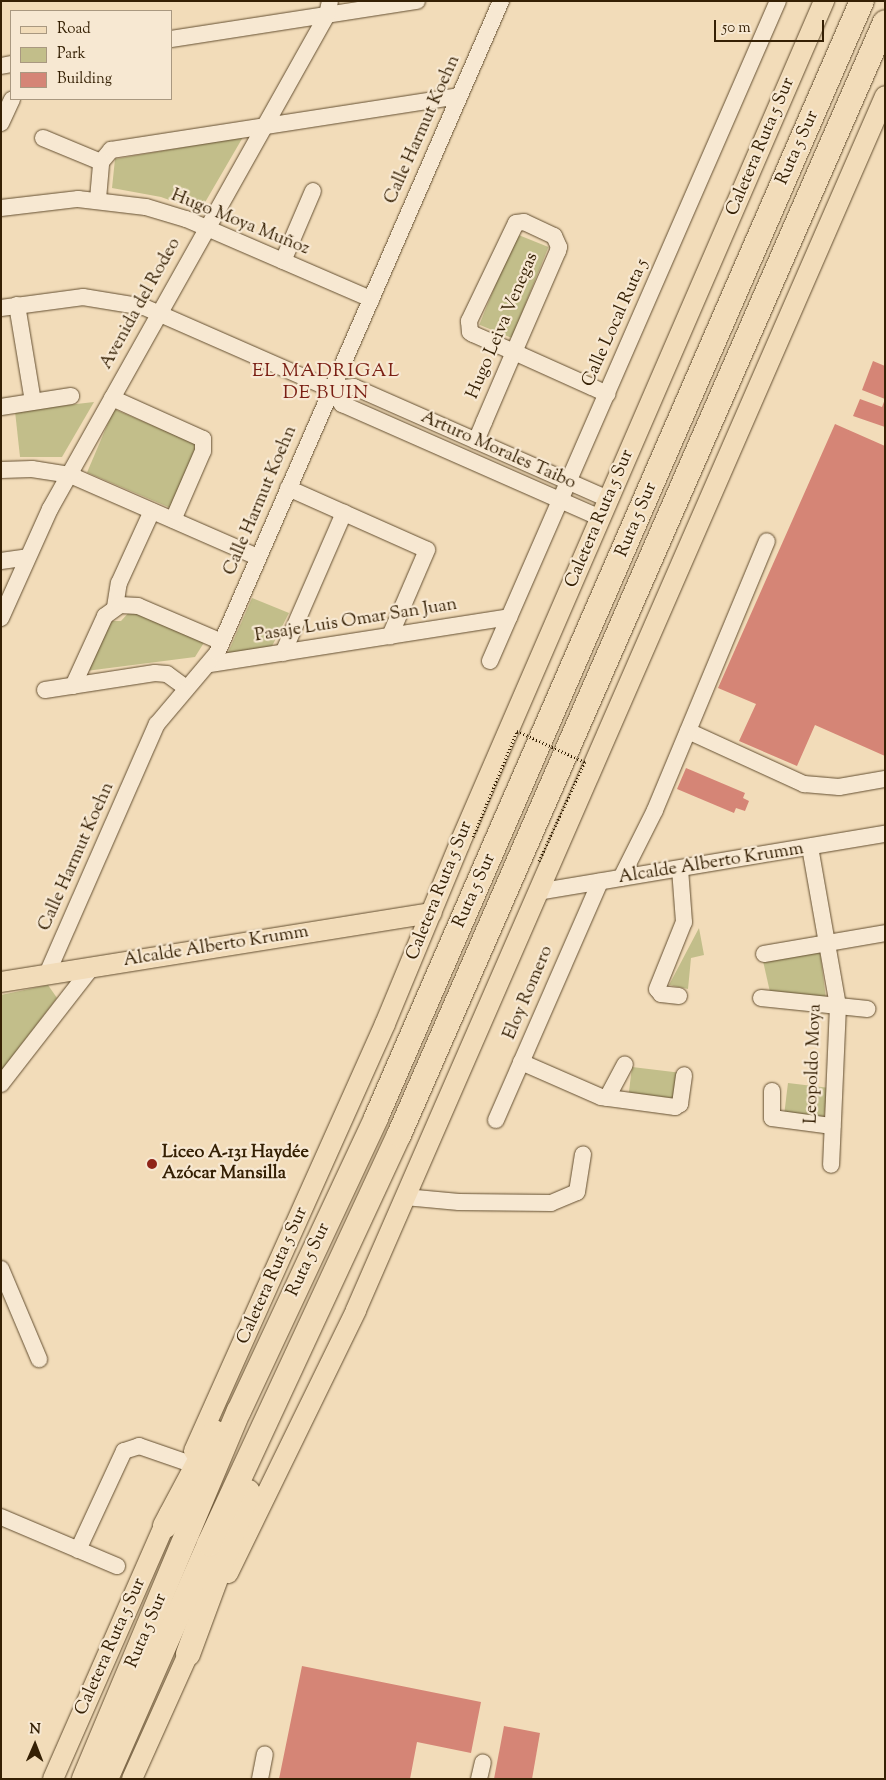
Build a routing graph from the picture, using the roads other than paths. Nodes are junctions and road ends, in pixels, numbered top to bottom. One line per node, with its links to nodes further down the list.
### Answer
1 (417, 1): 6 (street)
2 (501, 1): 9 (street, Calle Harmut Koehn)
3 (778, 1): 26 (street, Calle Local Ruta 5)
4 (824, 1): 36 (main road, Caletera Ruta 5 Sur)
5 (862, 1): 87 (highway, Ruta 5 Sur)
6 (328, 8): 8 (street); 13 (street, Avenida del Rodeo)
7 (885, 22): 90 (highway, Ruta 5 Sur)
8 (172, 39)
9 (459, 96): 13 (street); 21 (street, Calle Harmut Koehn)
10 (885, 96): 64 (main road)
11 (12, 100): 12 (street)
12 (1, 123)
13 (263, 127): 15 (street); 19 (street, Avenida del Rodeo)
14 (43, 138): 15 (street)
15 (101, 162): 17 (street)
16 (313, 191): 20 (street)
17 (98, 199): 18 (street, Hugo Moya Muñoz); 19 (street, Hugo Moya Muñoz)
18 (1, 208)
19 (206, 228): 20 (street, Hugo Moya Muñoz); 23 (street, Avenida del Rodeo)
20 (283, 261): 21 (street, Hugo Moya Muñoz)
21 (371, 299): 25 (street, Calle Harmut Koehn)
22 (9, 307): 23 (street, Arturo Morales Taibo); 29 (street)
23 (159, 313): 25 (street, Arturo Morales Taibo); 28 (street, Avenida del Rodeo)
24 (514, 352): 24 (street, Hugo Leiva Venegas); 26 (street); 31 (street, Hugo Leiva Venegas)
25 (331, 389): 31 (street, Arturo Morales Taibo); 35 (street, Calle Harmut Koehn); 37 (street, Arturo Morales Taibo)
26 (607, 394): 34 (street, Calle Local Ruta 5)
27 (71, 396): 29 (street)
28 (112, 398): 33 (street, Avenida del Rodeo); 41 (street)
29 (33, 402): 30 (street)
30 (1, 407)
31 (476, 441): 34 (street, Arturo Morales Taibo)
32 (1, 470): 33 (street)
33 (70, 475): 38 (street); 43 (street, Avenida del Rodeo)
34 (568, 481): 36 (street, Arturo Morales Taibo); 37 (street, Calle Local Ruta 5)
35 (288, 488): 39 (street); 44 (street, Calle Harmut Koehn)
36 (608, 499): 40 (main road, Caletera Ruta 5 Sur)
37 (560, 500): 40 (street, Arturo Morales Taibo); 47 (street, Calle Local Ruta 5)
38 (152, 511): 41 (street); 46 (street)
39 (344, 513): 49 (street); 51 (street)
40 (600, 518): 65 (main road, Caletera Ruta 5 Sur)
41 (173, 520): 44 (street)
42 (767, 541): 57 (street)
43 (28, 557): 45 (street); 48 (street, Avenida del Rodeo)
44 (258, 557): 50 (street, Calle Harmut Koehn)
45 (1, 561)
46 (115, 607): 50 (street); 54 (street)
47 (509, 617): 49 (street, Pasaje Luis Omar San Juan); 52 (street, Calle Local Ruta 5)
48 (1, 618)
49 (390, 636): 51 (street, Pasaje Luis Omar San Juan)
50 (222, 642): 53 (street, Calle Harmut Koehn)
51 (283, 653): 53 (street, Pasaje Luis Omar San Juan)
52 (490, 661)
53 (210, 664): 55 (street, Calle Harmut Koehn)
54 (73, 686): 55 (street); 56 (street)
55 (186, 688): 70 (street, Calle Harmut Koehn)
56 (45, 690)
57 (688, 731): 58 (street); 62 (street)
58 (885, 779)
59 (885, 834): 60 (street, Alcalde Alberto Krumm)
60 (810, 847): 61 (street, Alcalde Alberto Krumm); 67 (street, Leopoldo Moya)
61 (680, 869): 62 (street, Alcalde Alberto Krumm); 72 (street)
62 (621, 878): 63 (street, Alcalde Alberto Krumm)
63 (600, 882): 64 (street, Alcalde Alberto Krumm); 76 (street, Eloy Romero)
64 (537, 892): 86 (main road)
65 (431, 913): 69 (main road, Alcalde Alberto Krumm); 91 (main road, Caletera Ruta 5 Sur)
66 (885, 933): 67 (street)
67 (827, 943): 68 (street); 74 (street, Leopoldo Moya)
68 (764, 954)
69 (92, 967): 70 (main road, Alcalde Alberto Krumm); 79 (street)
70 (48, 974): 71 (main road, Alcalde Alberto Krumm)
71 (1, 982)
72 (679, 996)
73 (761, 998): 74 (street)
74 (838, 1006): 75 (street); 83 (street, Leopoldo Moya)
75 (868, 1009)
76 (521, 1062): 81 (street); 82 (street, Eloy Romero)
77 (625, 1064): 81 (street)
78 (684, 1075): 81 (street)
79 (1, 1084)
80 (772, 1091): 83 (street)
81 (607, 1098)
82 (496, 1120)
83 (832, 1126): 85 (street, Leopoldo Moya)
84 (583, 1154): 86 (street)
85 (831, 1165)
86 (405, 1197): 96 (main road)
87 (310, 1259): 93 (highway); 100 (highway, Ruta 5 Sur)
88 (1, 1269): 89 (street)
89 (39, 1359)
90 (285, 1380): 96 (highway); 101 (highway, Ruta 5 Sur)
91 (188, 1463): 93 (main road, Caletera Ruta 5 Sur); 94 (street)
92 (1, 1517): 94 (street)
93 (165, 1526): 99 (main road, Caletera Ruta 5 Sur)
94 (78, 1550): 95 (street)
95 (117, 1566)
96 (188, 1654): 102 (main road)
97 (264, 1754): 103 (street)
98 (483, 1762): 104 (street)
99 (53, 1779)
100 (84, 1779)
101 (106, 1779)
102 (132, 1779)
103 (260, 1779)
104 (479, 1779)

